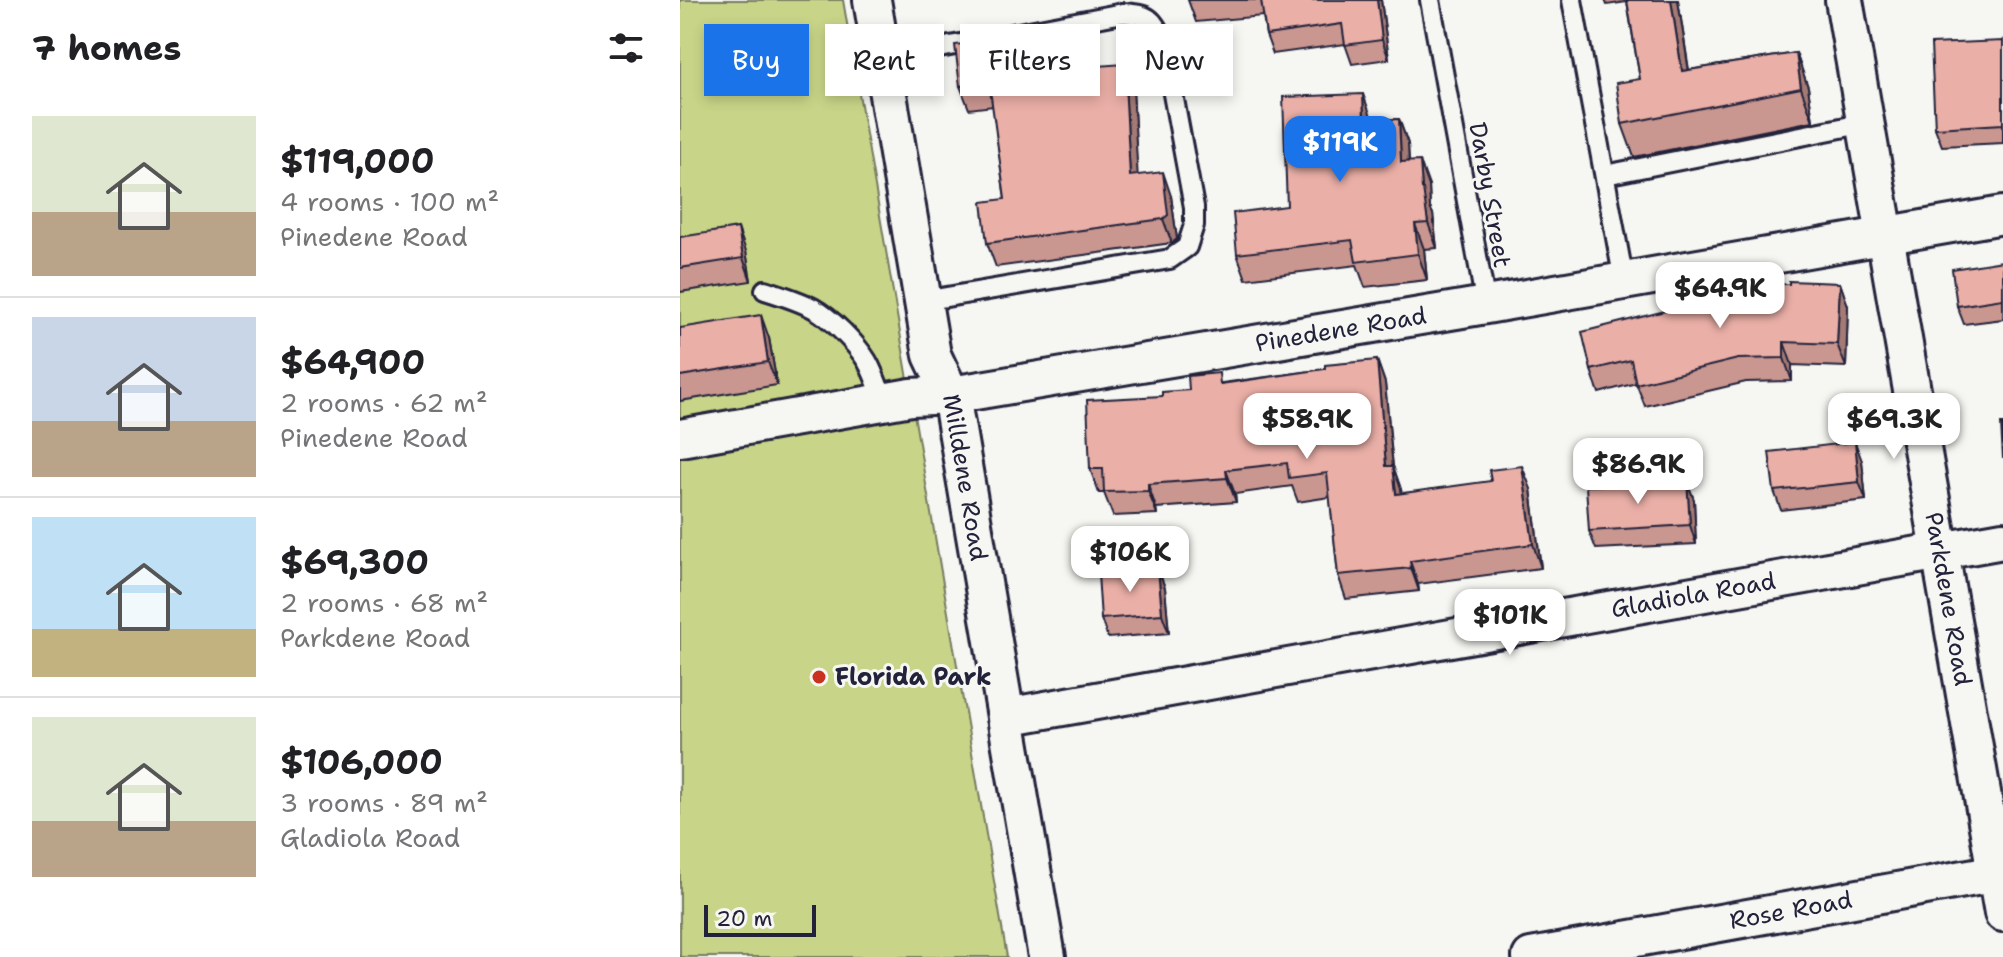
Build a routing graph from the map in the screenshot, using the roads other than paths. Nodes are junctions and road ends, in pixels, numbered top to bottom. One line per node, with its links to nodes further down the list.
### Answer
1 (872, 0): 5 (street, Milldene Road)
2 (1430, 0): 15 (lane, Darby Street)
3 (1572, 0): 9 (lane)
4 (1844, 0): 8 (street, Parkdene Road)
5 (876, 24)
6 (944, 47): 14 (lane)
7 (888, 96): 14 (street, Milldene Road)
8 (1866, 123): 9 (lane); 11 (street, Parkdene Road)
9 (1605, 175): 12 (lane)
10 (2003, 215): 11 (street, Pinedene Road)
11 (1886, 236): 12 (street, Pinedene Road); 20 (street, Parkdene Road)
12 (1624, 281): 15 (street, Pinedene Road)
13 (765, 290): 17 (lane)
14 (923, 301): 16 (street, Milldene Road)
15 (1486, 305): 16 (street, Pinedene Road)
16 (951, 395): 17 (street, Pinedene Road); 21 (street, Milldene Road)
17 (884, 402): 18 (street, Pinedene Road)
18 (680, 438)
19 (2003, 540): 20 (street, Gladiola Road)
20 (1940, 550): 21 (street, Gladiola Road); 22 (street, Parkdene Road)
21 (1006, 717): 24 (street, Milldene Road)
22 (2000, 872): 23 (street, Parkdene Road); 25 (street, Rose Road)
23 (2003, 913)
24 (1047, 957)
25 (1531, 957)

